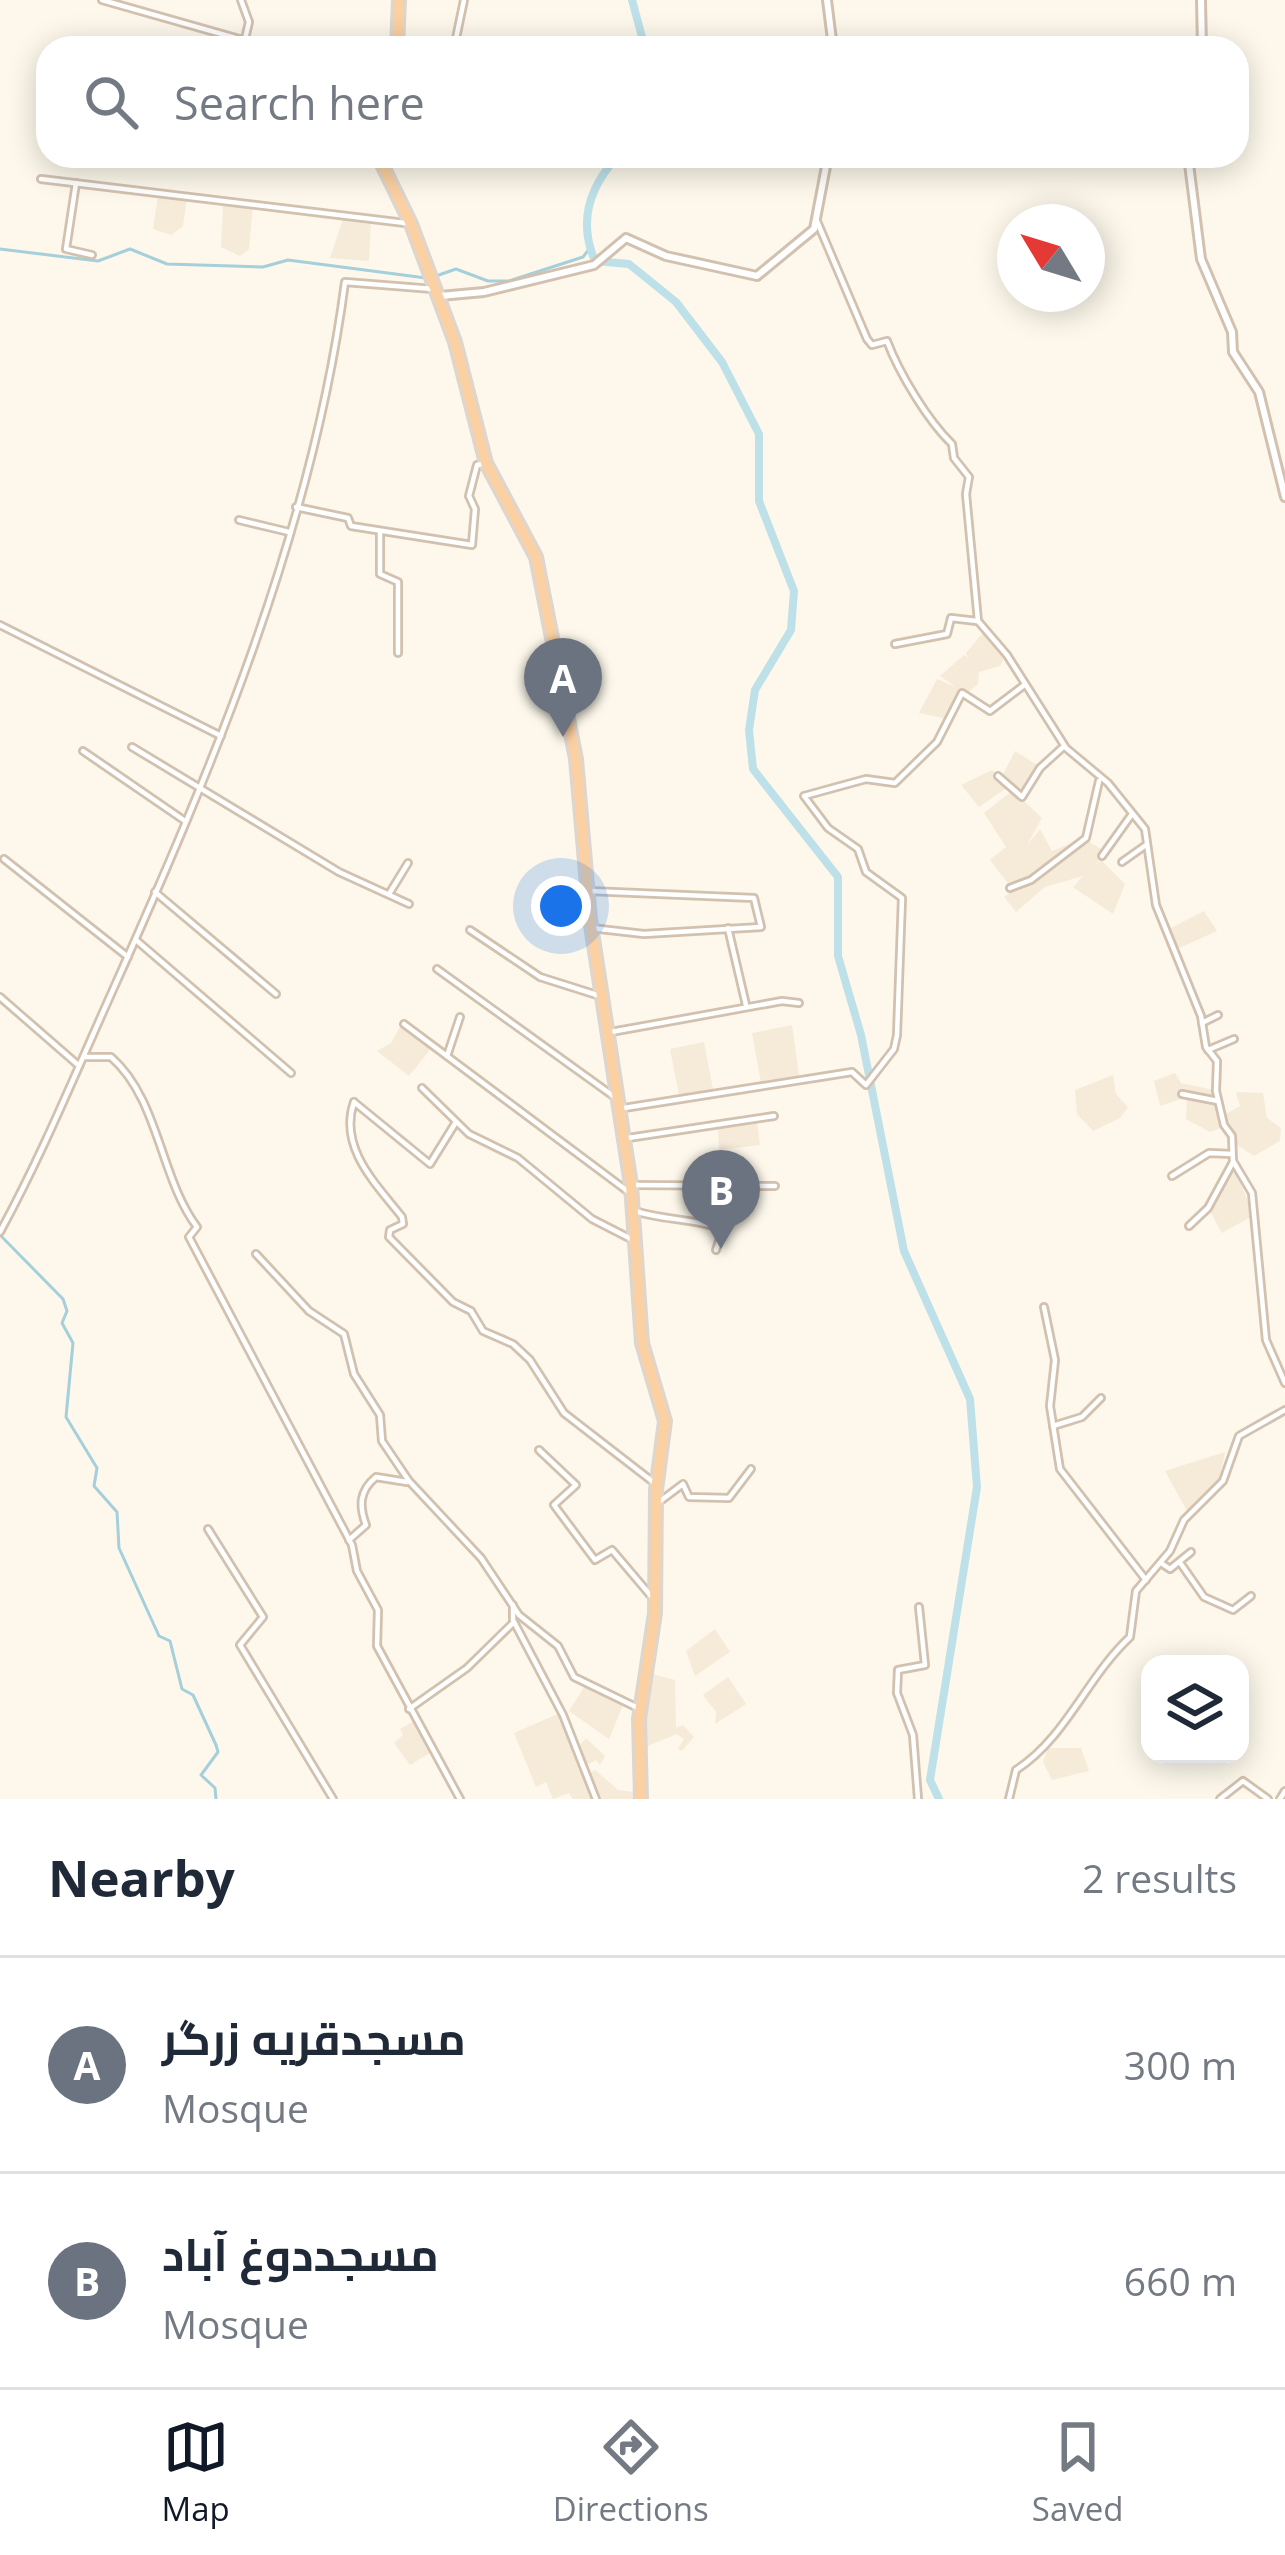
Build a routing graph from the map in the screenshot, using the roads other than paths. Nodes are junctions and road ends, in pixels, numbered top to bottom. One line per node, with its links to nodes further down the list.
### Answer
1 (102, 0): 7 (street)
2 (241, 0): 8 (street)
3 (399, 0): 9 (highway)
4 (464, 0): 10 (street)
5 (827, 0): 11 (street)
6 (1202, 0): 12 (street)
7 (226, 36)
8 (246, 36)
9 (398, 36)
10 (456, 36)
11 (831, 36)
12 (1202, 36)
13 (383, 168): 19 (highway)
14 (826, 168): 18 (street)
15 (1190, 168): 23 (street)
16 (41, 179): 17 (street)
17 (76, 183): 19 (street); 20 (street)
18 (816, 219): 21 (street); 28 (street)
19 (411, 224): 21 (highway)
20 (92, 255)
21 (435, 293): 22 (highway); 24 (street)
22 (486, 463): 27 (street); 48 (highway)
23 (1285, 497)
24 (296, 506): 26 (street); 27 (street)
25 (239, 520): 26 (street)
26 (289, 532): 33 (street)
27 (380, 532): 31 (street)
28 (978, 620): 30 (street); 32 (street)
29 (0, 625): 33 (street)
30 (895, 644)
31 (398, 653)
32 (1023, 686): 34 (street); 77 (street)
33 (221, 736): 39 (street)
34 (1064, 746): 37 (street); 38 (street)
35 (132, 747): 39 (street)
36 (83, 751): 41 (street)
37 (998, 776)
38 (1100, 781): 40 (street); 47 (street)
39 (199, 788): 41 (street); 50 (street)
40 (1132, 814): 42 (street); 43 (street)
41 (185, 821): 49 (street)
42 (1146, 844): 45 (street); 65 (street)
43 (1102, 856)
44 (4, 859): 56 (street)
45 (1122, 862)
46 (408, 863): 50 (street)
47 (1010, 888)
48 (589, 891): 52 (highway); 53 (street)
49 (155, 892): 55 (street); 58 (street)
50 (389, 894): 51 (street)
51 (409, 904)
52 (591, 928): 53 (street); 59 (highway)
53 (728, 928): 62 (street)
54 (470, 930): 59 (street)
55 (135, 940): 56 (street); 73 (street)
56 (128, 957): 71 (street)
57 (436, 969): 77 (street)
58 (276, 994)
59 (600, 996): 67 (highway)
60 (0, 997): 72 (street)
61 (799, 1003): 62 (street)
62 (746, 1009): 67 (street)
63 (1218, 1015): 65 (street)
64 (460, 1017): 70 (street)
65 (1202, 1023): 69 (street)
66 (404, 1024): 70 (street)
67 (605, 1033): 77 (highway)
68 (1234, 1039): 69 (street)
69 (1208, 1050): 76 (street)
70 (447, 1056): 84 (street)
71 (82, 1057): 72 (street); 102 (street)
72 (79, 1065): 87 (street)
73 (291, 1073)
74 (422, 1088): 79 (street)
75 (1182, 1094): 76 (street)
76 (1218, 1101): 81 (street)
77 (617, 1104): 80 (highway)
78 (774, 1115): 80 (street)
79 (456, 1122): 88 (street); 99 (street)
80 (623, 1139): 84 (highway)
81 (1234, 1158): 82 (street); 86 (street); 92 (street)
82 (1172, 1176)
83 (775, 1186): 84 (street)
84 (631, 1190): 85 (highway)
85 (633, 1210): 88 (highway); 89 (street)
86 (1189, 1226)
87 (0, 1232)
88 (635, 1241): 99 (highway)
89 (716, 1250)
90 (256, 1254): 98 (street)
91 (1044, 1307): 95 (street)
92 (1285, 1383)
93 (1101, 1399): 95 (street)
94 (1285, 1410): 104 (street)
95 (1053, 1426): 106 (street)
96 (539, 1450): 108 (street)
97 (751, 1469): 100 (street)
98 (410, 1482): 102 (street); 109 (street)
99 (657, 1486): 100 (highway)
100 (656, 1503): 108 (highway)
101 (208, 1529): 115 (street)
102 (349, 1540): 113 (street)
103 (1191, 1552): 105 (street)
104 (1161, 1563): 105 (street); 106 (street)
105 (1180, 1564): 107 (street)
106 (1145, 1580): 120 (street)
107 (1251, 1596)
108 (655, 1600): 112 (highway)
109 (513, 1605): 111 (street); 112 (street)
110 (919, 1607): 119 (street)
111 (513, 1620): 113 (street); 117 (street)
112 (640, 1708): 118 (highway)
113 (409, 1709): 116 (street)
114 (1285, 1791): 123 (street)
115 (333, 1799)
116 (460, 1799)
117 (596, 1799)
118 (641, 1799)
119 (918, 1799)
120 (1009, 1799)
121 (1220, 1799): 122 (street)
122 (1268, 1799)
123 (1280, 1799)

